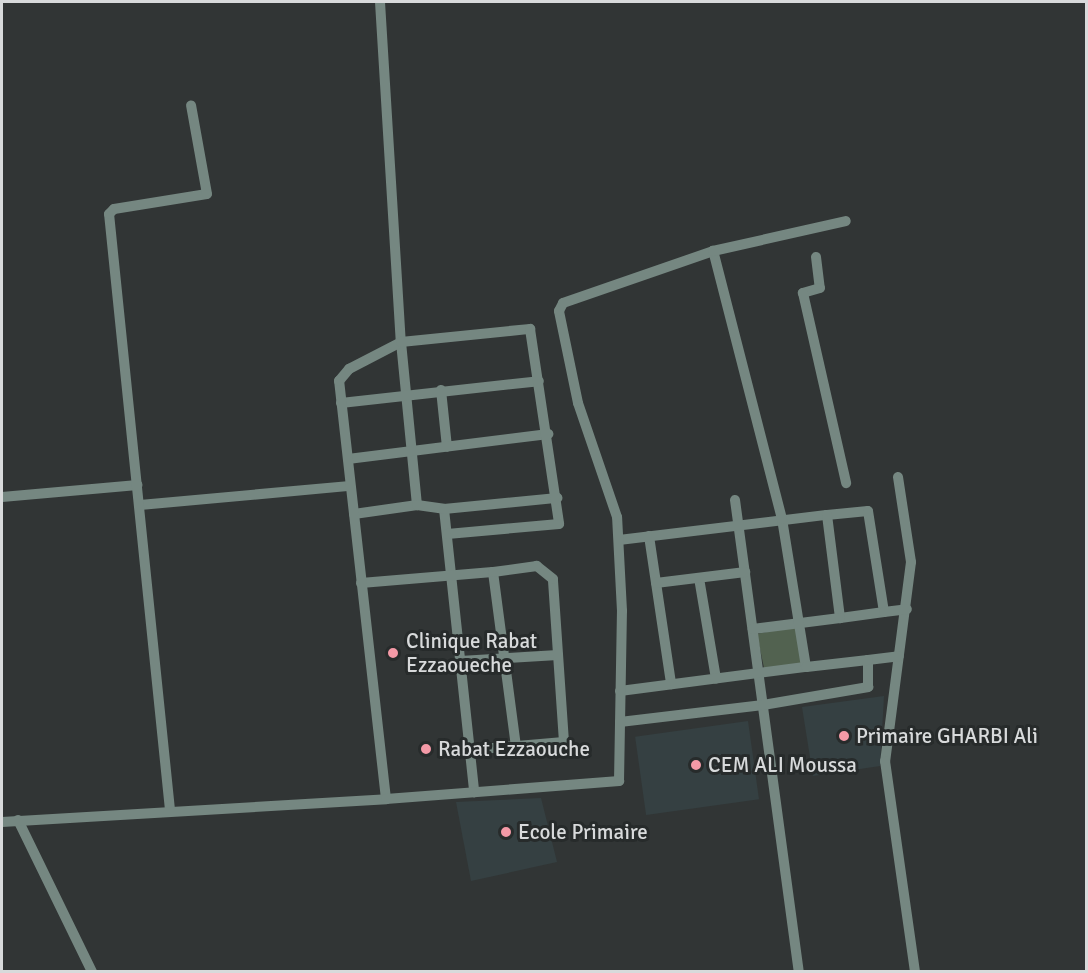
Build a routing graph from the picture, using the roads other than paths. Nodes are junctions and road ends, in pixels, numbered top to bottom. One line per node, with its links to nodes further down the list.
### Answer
1 (380, 2): 6 (street)
2 (191, 105): 17 (street)
3 (846, 221): 4 (street)
4 (712, 251): 27 (street); 31 (street)
5 (816, 257): 16 (street)
6 (401, 342): 7 (street); 9 (street); 10 (street)
7 (539, 381): 8 (street); 11 (street)
8 (441, 390): 9 (street); 12 (street)
9 (408, 396): 10 (street); 13 (street)
10 (341, 403): 14 (street)
11 (548, 434): 12 (street); 20 (street)
12 (447, 447): 13 (street)
13 (414, 453): 14 (street); 23 (street)
14 (348, 459): 18 (street)
15 (898, 477): 38 (street)
16 (846, 483)
17 (137, 485): 19 (street); 22 (street)
18 (350, 486): 22 (street); 25 (street)
19 (2, 497)
20 (557, 498): 24 (street); 29 (street)
21 (735, 500): 28 (street)
22 (140, 505): 59 (street)
23 (417, 505): 24 (street); 25 (street)
24 (444, 509): 29 (street)
25 (354, 514): 36 (street)
26 (827, 515): 27 (street); 39 (street); 40 (street)
27 (782, 519): 28 (street); 41 (street)
28 (739, 524): 30 (street); 33 (street)
29 (447, 534): 34 (street)
30 (650, 536): 31 (street); 37 (street)
31 (619, 540): 52 (street)
32 (493, 572): 34 (street); 43 (street); 45 (street)
33 (745, 572): 35 (street); 42 (street)
34 (451, 574): 36 (street); 47 (street)
35 (699, 578): 37 (street); 50 (street)
36 (362, 583): 58 (street)
37 (656, 583): 51 (street)
38 (907, 609): 39 (street); 44 (street)
39 (884, 612): 40 (street)
40 (840, 618): 41 (street)
41 (798, 623): 42 (street); 48 (street)
42 (753, 629): 49 (street)
43 (558, 655): 45 (street); 55 (street)
44 (899, 656): 46 (street); 64 (street)
45 (506, 658): 47 (street); 55 (street)
46 (868, 660): 48 (street); 53 (street)
47 (460, 661): 56 (street)
48 (806, 667): 49 (street)
49 (760, 673): 50 (street); 53 (street)
50 (716, 679): 51 (street)
51 (671, 684): 52 (street)
52 (620, 691): 54 (street)
53 (763, 705): 54 (street); 63 (street)
54 (620, 722): 57 (street)
55 (516, 747): 56 (street)
56 (470, 750): 57 (street)
57 (474, 792): 58 (street)
58 (386, 799): 59 (street)
59 (170, 810): 60 (street)
60 (18, 820): 61 (street); 62 (street)
61 (2, 822)
62 (92, 972)
63 (799, 972)
64 (915, 972)

